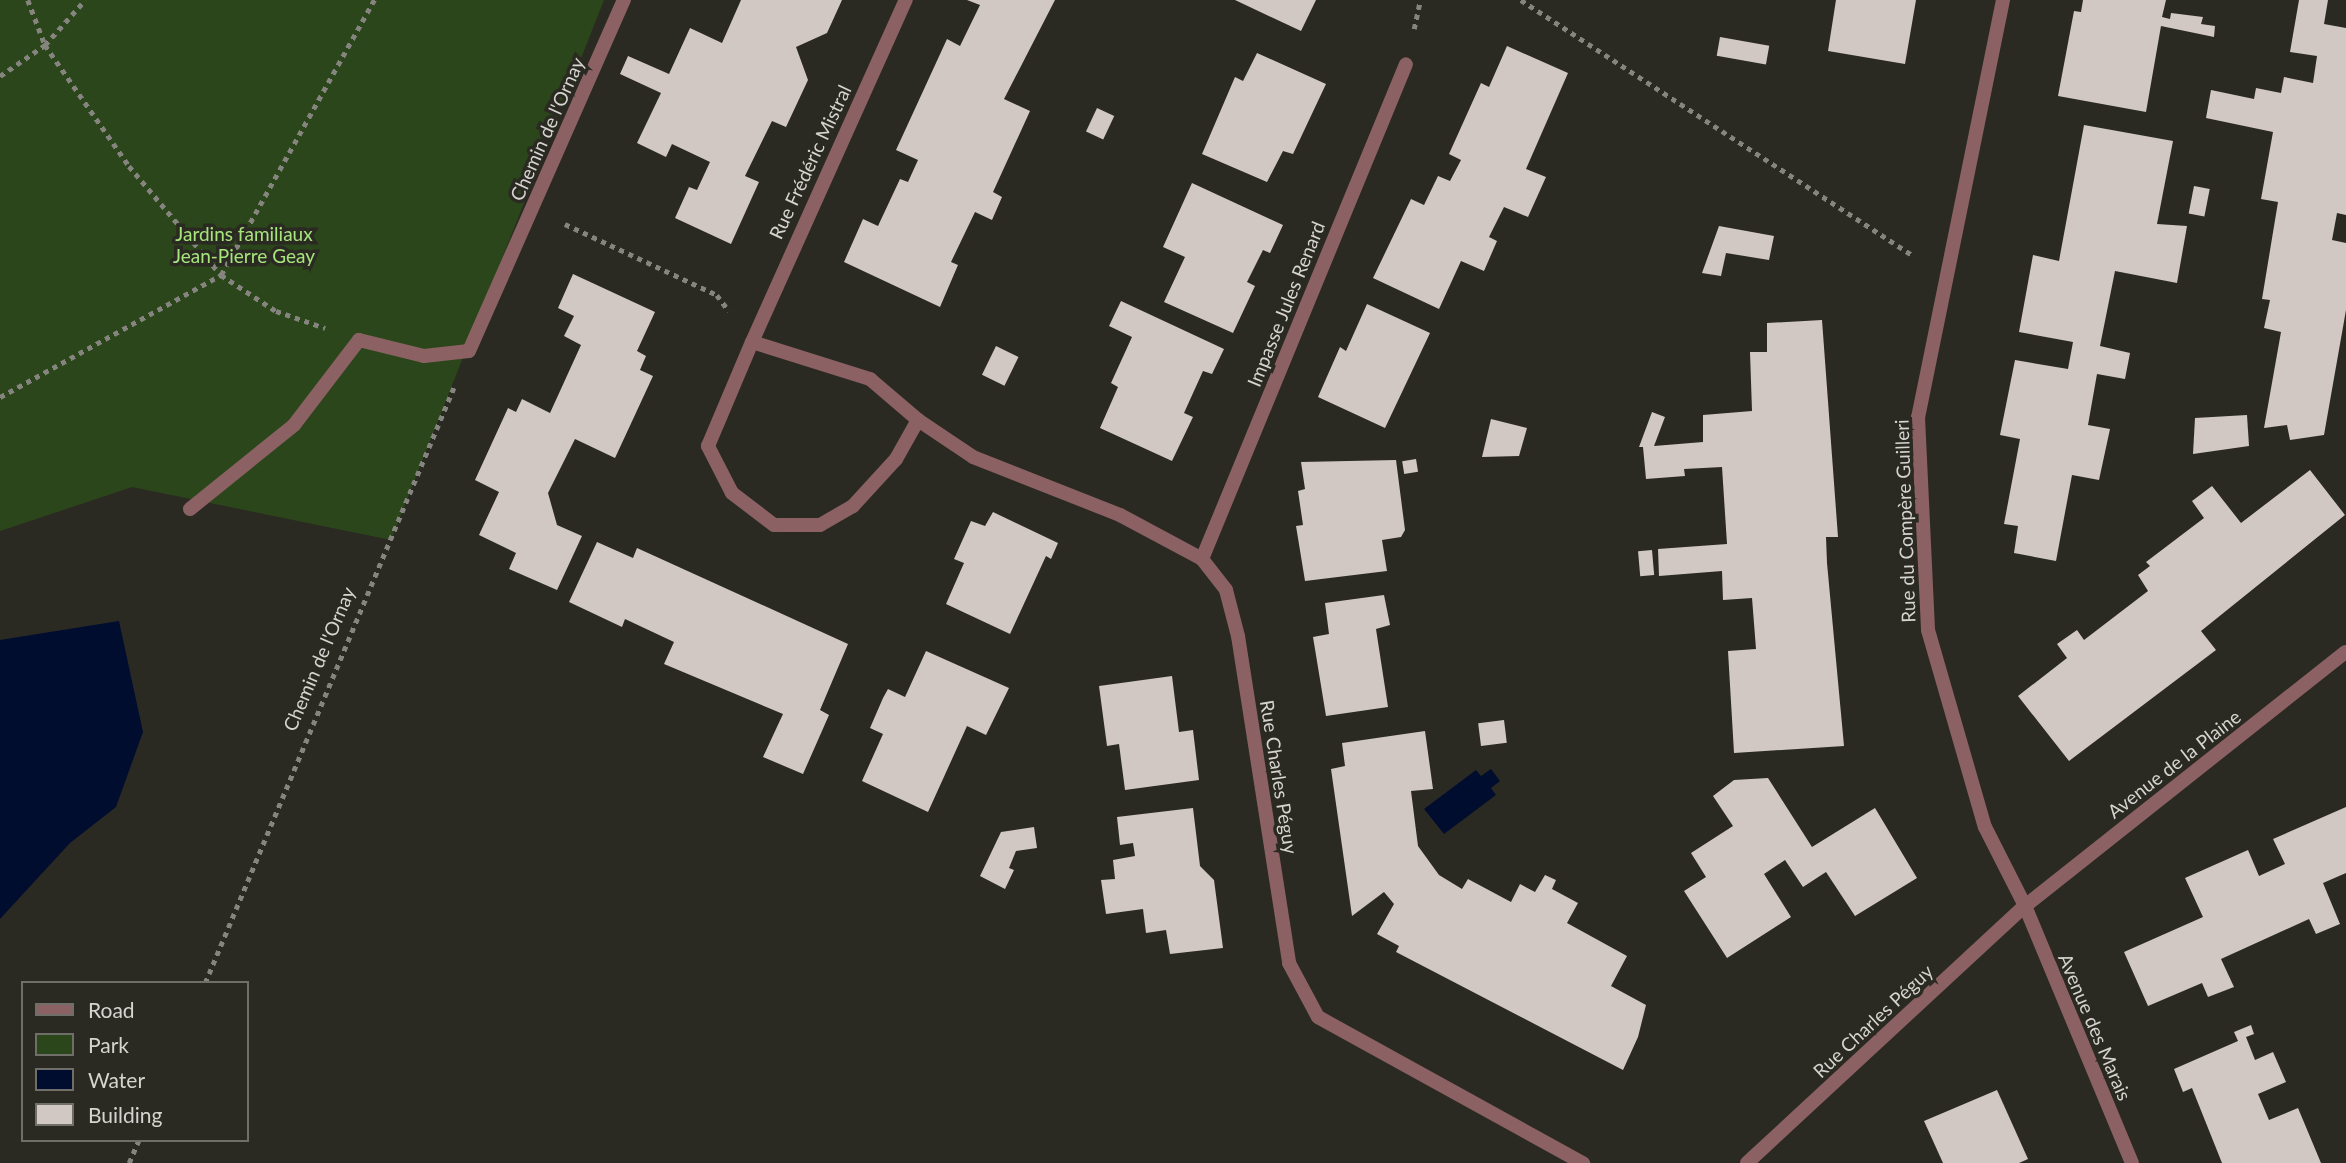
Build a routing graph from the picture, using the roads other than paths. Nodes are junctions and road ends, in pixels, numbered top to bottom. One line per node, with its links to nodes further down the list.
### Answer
1 (624, 0): 7 (street, Chemin de l'Ornay)
2 (906, 0): 5 (street, Rue Frédéric Mistral)
3 (2003, 0): 10 (street, Rue du Compère Guilleri)
4 (1406, 64): 8 (street, Impasse Jules Renard)
5 (752, 342): 6 (street, Rue Charles Péguy); 6 (street)
6 (918, 420): 8 (street, Rue Charles Péguy)
7 (190, 509)
8 (1202, 559): 11 (street, Rue Charles Péguy)
9 (2346, 652): 10 (street, Avenue de la Plaine)
10 (2025, 906): 12 (street, Rue Charles Péguy); 13 (street, Avenue des Marais)
11 (1583, 1163)
12 (1747, 1163)
13 (2132, 1163)

